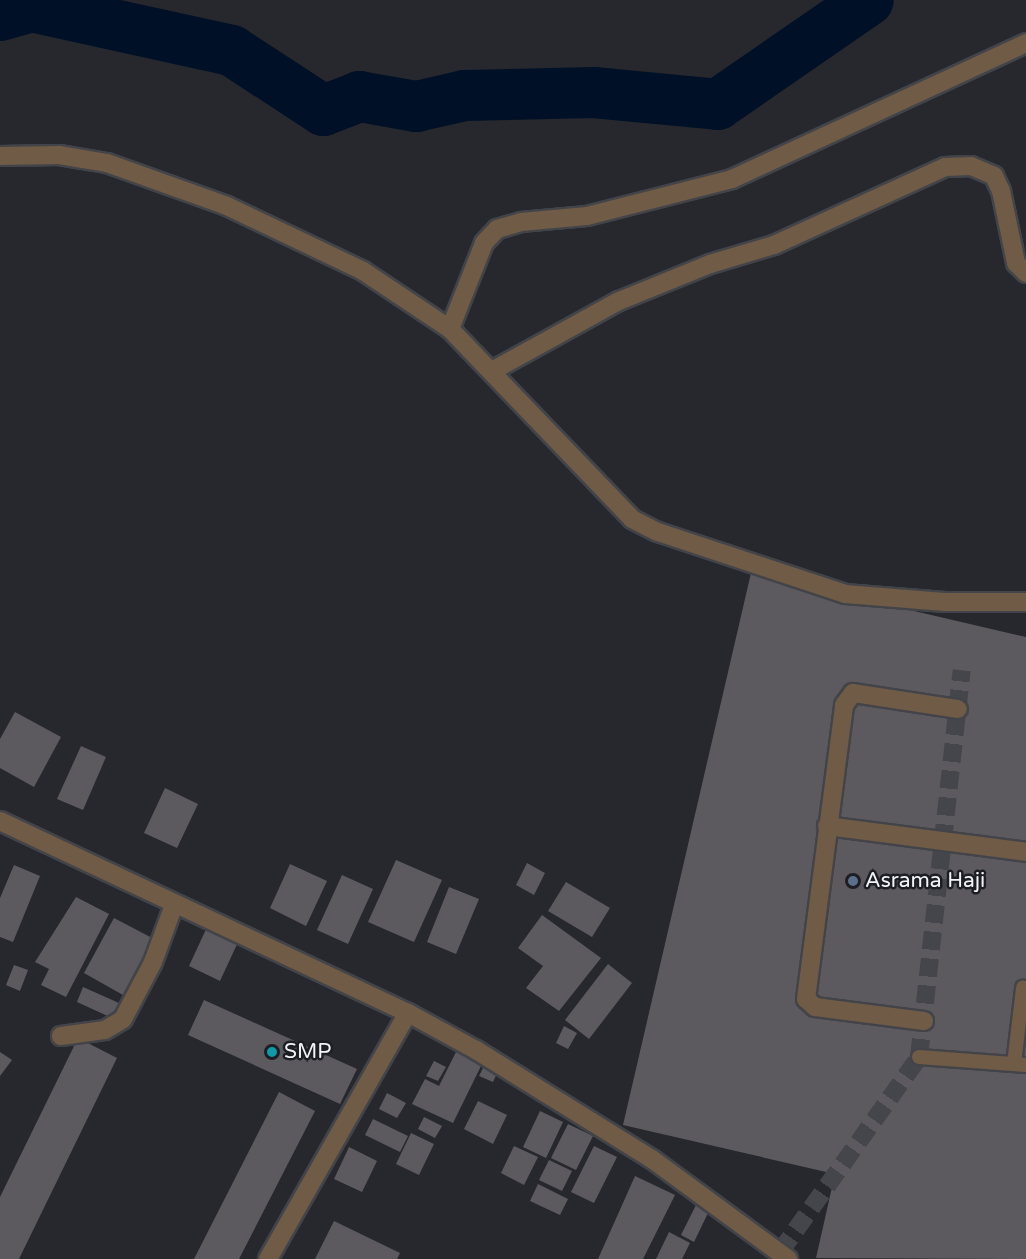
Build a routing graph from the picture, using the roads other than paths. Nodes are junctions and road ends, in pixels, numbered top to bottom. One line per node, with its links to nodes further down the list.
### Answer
1 (1026, 44): 4 (street)
2 (0, 156): 4 (street)
3 (1026, 273): 5 (street)
4 (450, 329): 5 (street)
5 (492, 371): 6 (street)
6 (1026, 602)
7 (958, 709): 9 (street)
8 (0, 821): 11 (street)
9 (827, 826): 10 (street); 14 (street)
10 (1026, 852)
11 (174, 905): 13 (street); 15 (street)
12 (1023, 988): 17 (lane)
13 (408, 1013): 18 (street); 19 (street)
14 (924, 1021)
15 (61, 1036)
16 (919, 1057): 17 (lane)
17 (1020, 1065)
18 (268, 1259)
19 (788, 1259)

